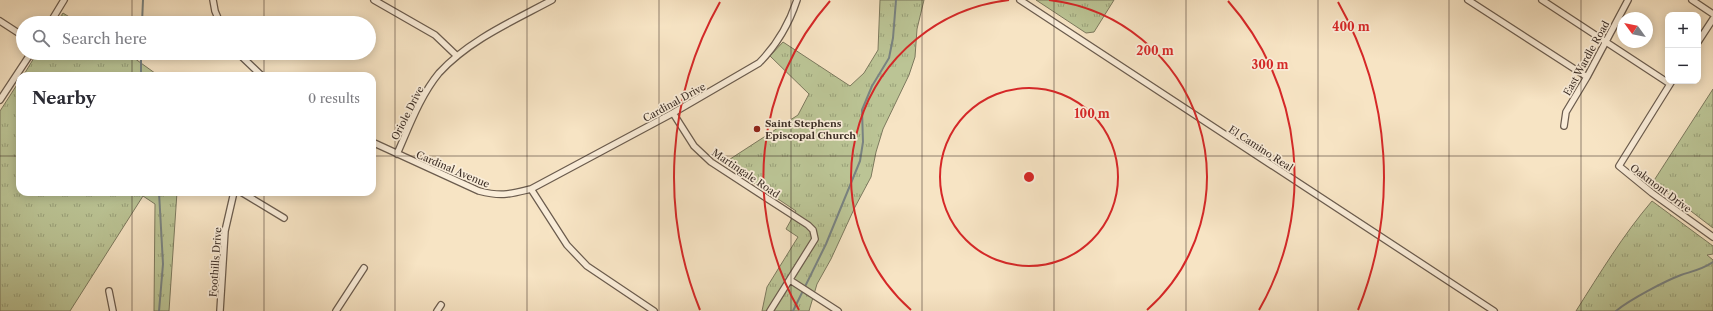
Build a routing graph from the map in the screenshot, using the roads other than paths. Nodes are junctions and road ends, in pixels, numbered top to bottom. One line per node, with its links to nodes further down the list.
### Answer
1 (64, 0): 12 (street)
2 (213, 0): 13 (street)
3 (374, 0): 19 (street)
4 (552, 0): 19 (street, Oriole Drive)
5 (797, 0): 29 (street, Cardinal Drive)
6 (1020, 0): 49 (street, El Camino Real)
7 (1468, 0): 25 (street)
8 (1542, 0): 18 (street)
9 (1628, 0): 18 (street, East Wardle Road)
10 (1692, 0): 11 (street)
11 (1713, 14)
12 (54, 16)
13 (216, 16)
14 (1713, 19): 17 (street)
15 (0, 21): 16 (street)
16 (16, 31)
17 (1701, 37)
18 (1606, 42): 25 (street, East Wardle Road); 26 (street)
19 (457, 56): 32 (street, Oriole Drive)
20 (26, 60): 22 (street)
21 (245, 60): 23 (street)
22 (18, 72)
23 (258, 72)
24 (16, 75): 28 (street)
25 (1587, 77): 30 (street, East Wardle Road)
26 (1665, 79)
27 (1670, 84): 37 (street, Oakmont Drive)
28 (0, 100)
29 (673, 113): 33 (street, Cardinal Drive); 39 (street, Martingale Road)
30 (1564, 126)
31 (376, 144): 32 (street, Cardinal Avenue)
32 (397, 154): 33 (street, Cardinal Avenue)
33 (531, 189): 46 (street)
34 (233, 196): 43 (street, Foothills Drive)
35 (248, 196): 36 (street)
36 (284, 218)
37 (1713, 237)
38 (364, 268): 44 (street)
39 (790, 280): 47 (street); 48 (street)
40 (109, 291): 42 (street)
41 (441, 305): 45 (street)
42 (113, 311)
43 (220, 311)
44 (336, 311)
45 (437, 311)
46 (654, 311)
47 (770, 311)
48 (838, 311)
49 (1494, 311)

